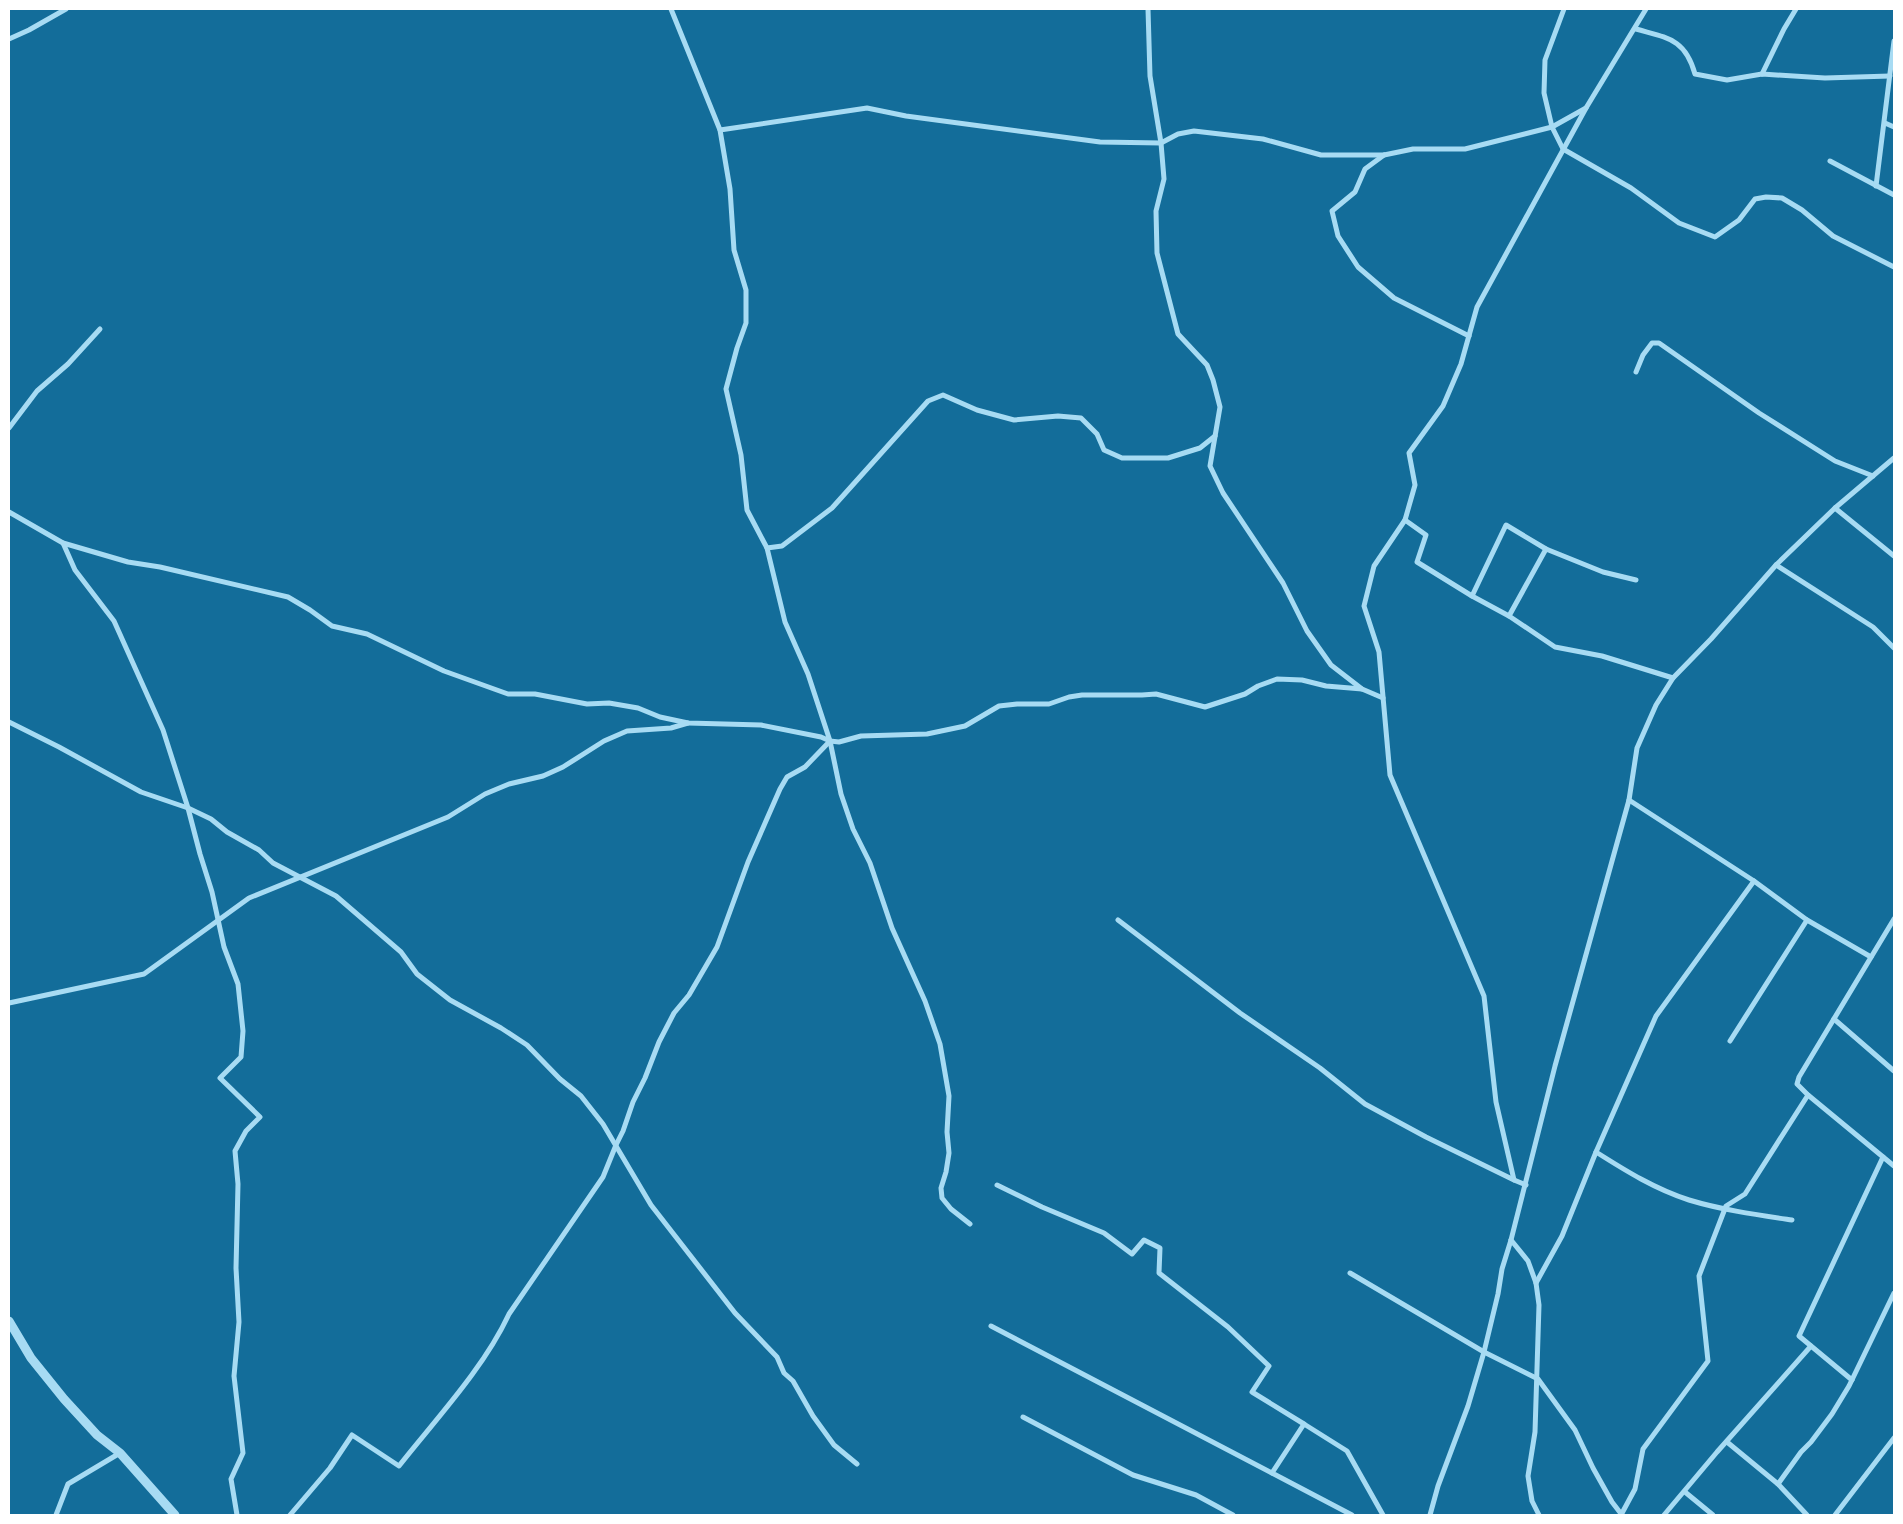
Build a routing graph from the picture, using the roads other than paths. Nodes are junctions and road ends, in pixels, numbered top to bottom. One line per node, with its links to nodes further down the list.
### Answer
1 (66, 9): 8 (street)
2 (670, 9): 16 (street)
3 (1148, 9): 17 (street)
4 (1564, 9): 14 (street)
5 (1646, 9): 7 (street)
6 (1796, 9): 10 (street)
7 (1636, 28): 10 (street); 12 (street)
8 (9, 39)
9 (1894, 41): 11 (street)
10 (1762, 74): 11 (street)
11 (1890, 76): 13 (street)
12 (1586, 108): 14 (street); 18 (street)
13 (1885, 124): 15 (street); 21 (street)
14 (1552, 127): 18 (street); 19 (street)
15 (1894, 127)
16 (720, 130): 17 (street); 35 (street)
17 (1161, 143): 19 (street); 28 (street)
18 (1563, 149): 23 (street); 25 (street)
19 (1384, 155): 25 (street)
20 (1830, 161): 21 (street)
21 (1876, 186): 22 (street)
22 (1894, 195)
23 (1894, 267)
24 (100, 330): 27 (street)
25 (1469, 336): 33 (street)
26 (1636, 372): 30 (street)
27 (9, 428)
28 (1215, 436): 35 (street); 44 (street)
29 (1894, 458): 30 (street)
30 (1873, 476): 31 (street)
31 (1835, 508): 37 (street); 38 (street)
32 (9, 512): 34 (street)
33 (1404, 520): 40 (street); 45 (street)
34 (63, 543): 47 (street); 50 (street)
35 (767, 548): 48 (street)
36 (1546, 549): 39 (street); 40 (street); 41 (street)
37 (1894, 556)
38 (1776, 565): 42 (street); 43 (street)
39 (1636, 580)
40 (1472, 596): 41 (street)
41 (1510, 616): 43 (street)
42 (1894, 648)
43 (1673, 678): 49 (street)
44 (1362, 689): 45 (street); 48 (street)
45 (1383, 698): 67 (street)
46 (9, 722): 50 (street)
47 (688, 723): 48 (street); 51 (street)
48 (830, 742): 63 (street); 72 (street)
49 (1629, 800): 52 (street); 69 (street)
50 (188, 808): 51 (street); 54 (street)
51 (301, 877): 54 (street); 63 (street)
52 (1754, 881): 56 (street); 64 (street)
53 (1894, 919): 57 (street)
54 (218, 920): 58 (street); 94 (street)
55 (1118, 920): 67 (street)
56 (1807, 920): 57 (street); 60 (street)
57 (1871, 957): 59 (street)
58 (9, 1003)
59 (1834, 1019): 61 (street); 62 (street)
60 (1730, 1041)
61 (1894, 1071)
62 (1808, 1095): 65 (street); 70 (street)
63 (616, 1145): 88 (street); 95 (street)
64 (1596, 1152): 70 (street); 75 (street)
65 (1883, 1156): 66 (street); 79 (street)
66 (1894, 1166)
67 (1514, 1180): 69 (street)
68 (998, 1185): 84 (street)
69 (1526, 1185): 73 (street)
70 (1726, 1208): 71 (street); 101 (street)
71 (1792, 1220)
72 (970, 1224)
73 (1511, 1240): 75 (street); 80 (street)
74 (1350, 1273): 80 (street)
75 (1536, 1283): 81 (street)
76 (1894, 1293): 82 (street)
77 (9, 1321): 87 (street)
78 (991, 1326): 89 (street)
79 (1811, 1346): 82 (street); 86 (street)
80 (1484, 1352): 81 (street); 99 (street)
81 (1538, 1379): 100 (street); 101 (street)
82 (1852, 1380): 90 (street)
83 (1024, 1417): 96 (street)
84 (1304, 1424): 89 (street); 98 (street)
85 (1894, 1438): 105 (street)
86 (1727, 1442): 90 (street); 91 (street)
87 (120, 1453): 92 (street); 93 (street)
88 (857, 1464)
89 (1272, 1474): 97 (street)
90 (1778, 1484): 104 (street)
91 (1685, 1492): 102 (street); 103 (street)
92 (56, 1515)
93 (175, 1515)
94 (237, 1515)
95 (290, 1515)
96 (1233, 1515)
97 (1352, 1515)
98 (1383, 1515)
99 (1430, 1515)
100 (1539, 1515)
101 (1622, 1515)
102 (1664, 1515)
103 (1713, 1515)
104 (1807, 1515)
105 (1835, 1515)

